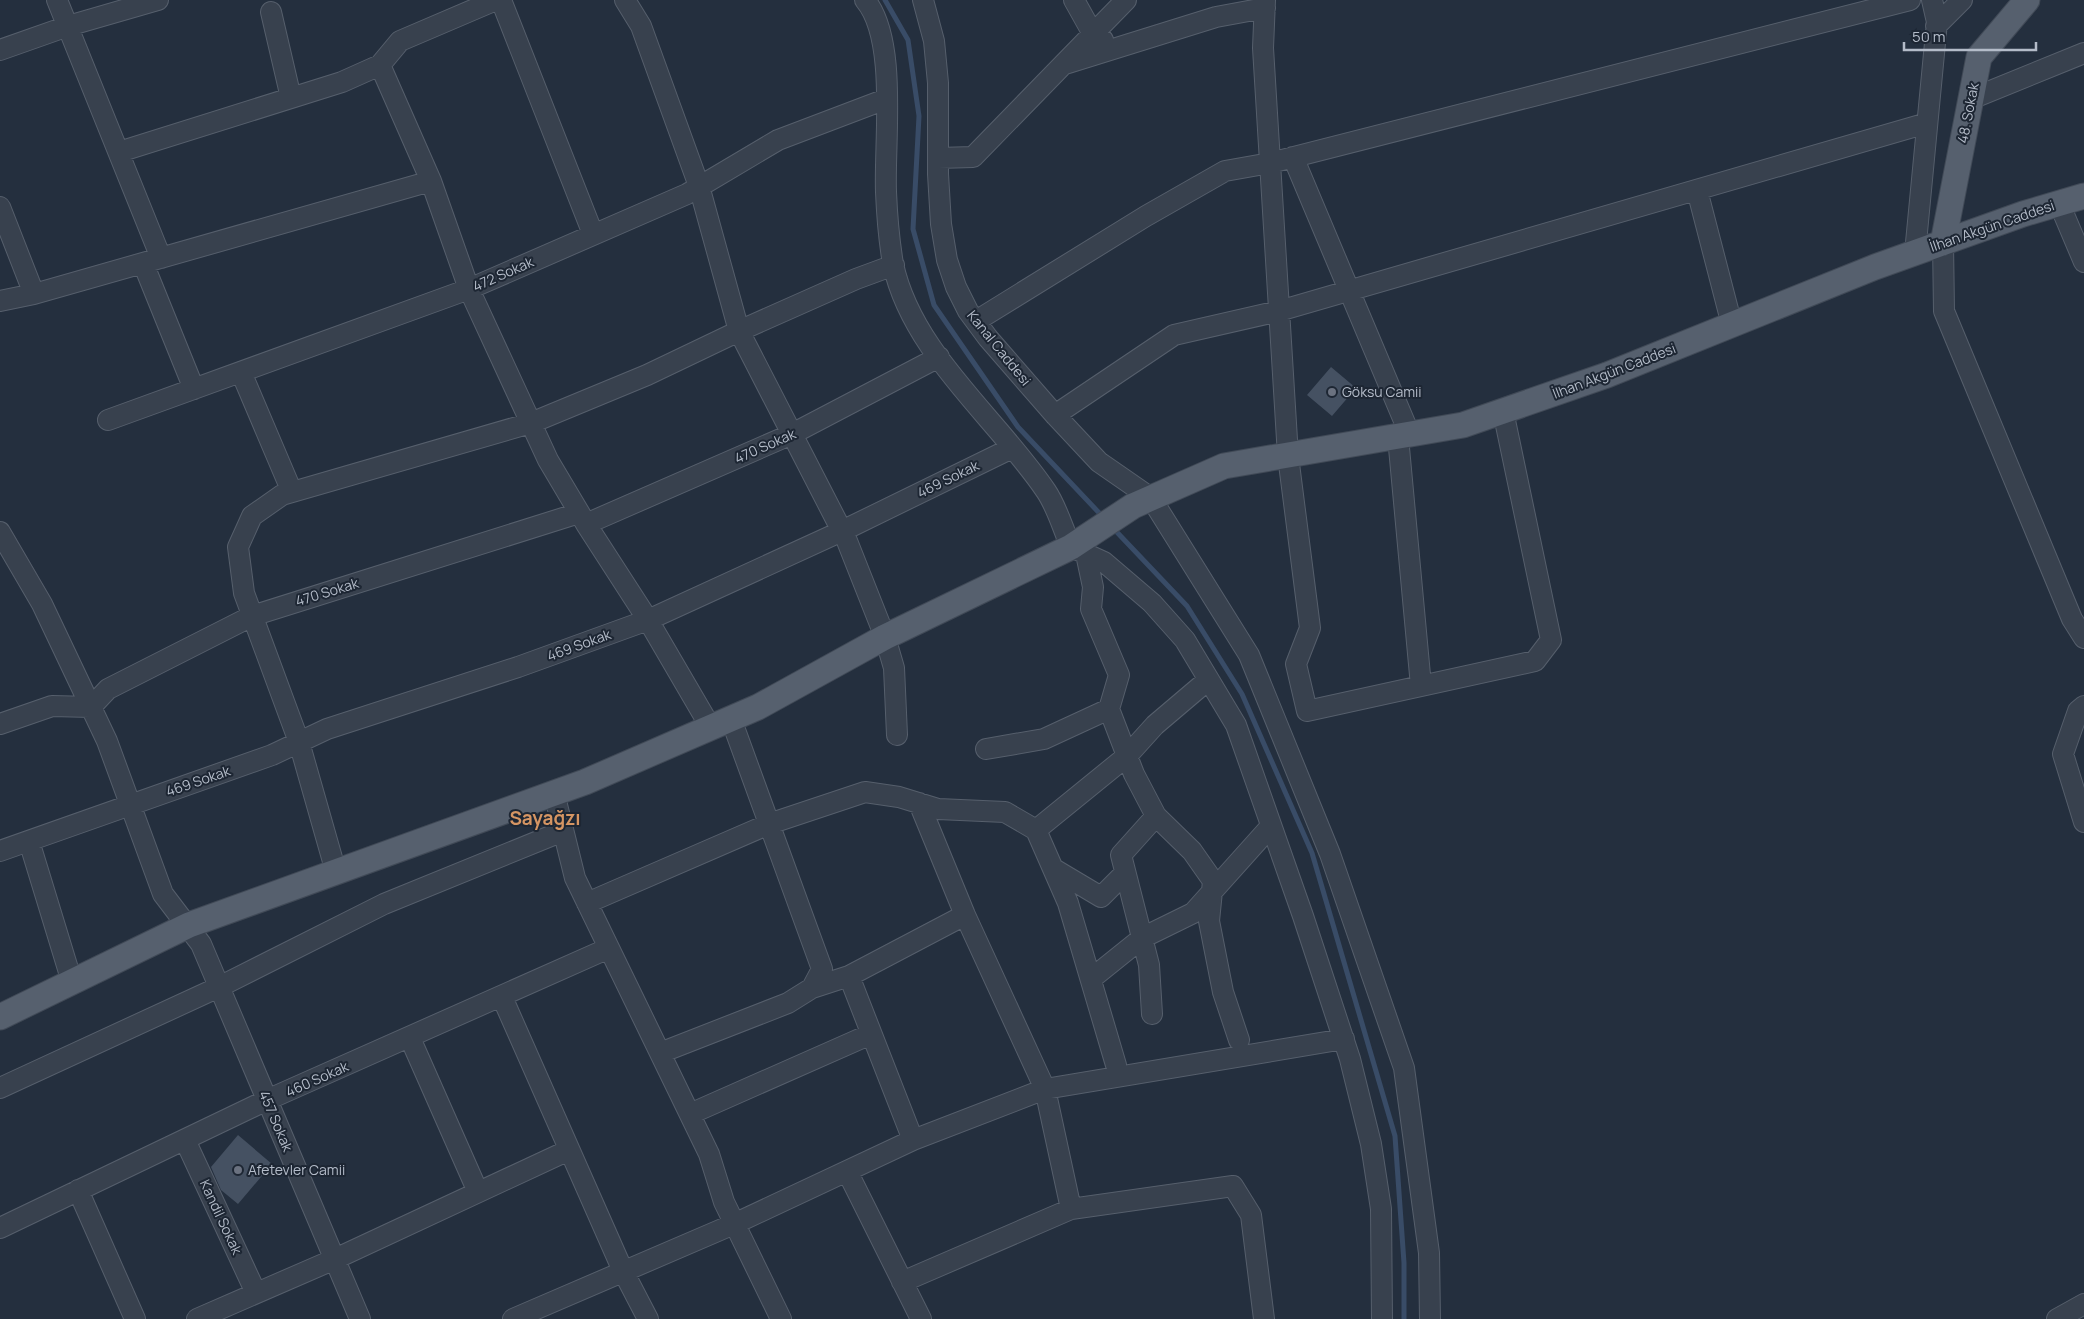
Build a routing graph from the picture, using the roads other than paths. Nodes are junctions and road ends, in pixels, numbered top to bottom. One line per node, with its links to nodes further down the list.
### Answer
1 (57, 0): 16 (street)
2 (158, 0): 16 (street)
3 (496, 0): 22 (street)
4 (501, 0): 38 (street)
5 (625, 0): 33 (street)
6 (865, 0): 25 (street)
7 (923, 0): 30 (street, Kanal Caddesi)
8 (1074, 0): 18 (street)
9 (1126, 0): 18 (street)
10 (1910, 0): 29 (street)
11 (1932, 0): 17 (street)
12 (1962, 0): 17 (street)
13 (2027, 0): 26 (main road, 48. Sokak)
14 (1265, 4): 19 (street); 31 (street)
15 (271, 12): 24 (street)
16 (68, 26): 20 (street); 28 (street)
17 (1936, 26): 27 (street)
18 (1093, 34): 19 (street); 23 (street)
19 (1118, 48): 23 (street)
20 (0, 50)
21 (2084, 53): 26 (street)
22 (380, 65): 24 (street); 32 (street)
23 (1063, 65): 30 (street)
24 (291, 98): 28 (street)
25 (886, 99): 33 (street, 472 Sokak); 43 (street)
26 (1971, 99): 39 (main road, 48. Sokak)
27 (1927, 123): 34 (street); 40 (street)
28 (118, 152): 41 (street)
29 (1293, 157): 31 (street); 45 (street)
30 (938, 158): 49 (street, Kanal Caddesi)
31 (1270, 163): 48 (street); 49 (street)
32 (431, 181): 41 (street); 44 (street)
33 (699, 186): 38 (street, 472 Sokak); 51 (street)
34 (1697, 190): 45 (street); 50 (street)
35 (2084, 196): 36 (main road, İlhan Akgün Caddesi)
36 (2059, 204): 39 (main road, İlhan Akgün Caddesi); 42 (street)
37 (0, 207): 46 (street)
38 (593, 234): 44 (street, 472 Sokak)
39 (1943, 243): 40 (main road, İlhan Akgün Caddesi); 72 (street)
40 (1915, 253): 50 (main road, İlhan Akgün Caddesi)
41 (152, 260): 46 (street); 54 (street)
42 (2084, 262)
43 (894, 265): 51 (street); 52 (street)
44 (469, 289): 53 (street, 472 Sokak); 58 (street)
45 (1350, 291): 48 (street); 60 (street)
46 (34, 294): 47 (street)
47 (0, 301)
48 (1279, 311): 56 (street); 62 (street)
49 (976, 321): 56 (street, Kanal Caddesi)
50 (1732, 325): 55 (main road, İlhan Akgün Caddesi)
51 (739, 331): 58 (street); 59 (street)
52 (939, 356): 59 (street, 470 Sokak); 61 (street)
53 (241, 372): 54 (street, 472 Sokak); 63 (street)
54 (194, 389): 57 (street, 472 Sokak)
55 (1503, 411): 60 (main road, İlhan Akgün Caddesi); 74 (street)
56 (1055, 415): 64 (street, Kanal Caddesi)
57 (108, 420)
58 (531, 423): 63 (street); 65 (street)
59 (792, 434): 65 (street, 470 Sokak); 66 (street)
60 (1404, 436): 62 (main road, İlhan Akgün Caddesi); 74 (street)
61 (1012, 448): 66 (street, 469 Sokak); 68 (street)
62 (1288, 456): 64 (main road, İlhan Akgün Caddesi); 74 (street)
63 (292, 492): 69 (street)
64 (1142, 502): 68 (main road, İlhan Akgün Caddesi); 144 (street)
65 (583, 519): 69 (street, 470 Sokak); 70 (street)
66 (842, 531): 70 (street, 469 Sokak); 71 (street)
67 (0, 532): 76 (street, 457 Sokak)
68 (1081, 546): 71 (main road, İlhan Akgün Caddesi); 73 (street); 77 (street)
69 (252, 616): 76 (street, 470 Sokak); 81 (street)
70 (648, 620): 78 (street); 81 (street, 469 Sokak)
71 (885, 637): 78 (main road, İlhan Akgün Caddesi); 80 (street)
72 (2084, 638)
73 (1208, 680): 83 (street); 90 (street)
74 (1421, 686)
75 (2084, 706): 88 (street)
76 (91, 707): 79 (street); 86 (street, 457 Sokak)
77 (1108, 709): 82 (street); 83 (street)
78 (721, 723): 84 (main road, İlhan Akgün Caddesi); 89 (street)
79 (0, 724)
80 (897, 735)
81 (299, 742): 86 (street, 469 Sokak); 96 (street)
82 (986, 749)
83 (1127, 756): 87 (street); 91 (street)
84 (554, 793): 92 (street); 96 (main road, İlhan Akgün Caddesi)
85 (919, 803): 89 (street); 91 (street); 100 (street)
86 (131, 805): 93 (street, 469 Sokak); 101 (street, 457 Sokak)
87 (1156, 816): 97 (street); 98 (street)
88 (2084, 822)
89 (769, 824): 99 (street); 108 (street)
90 (1271, 826): 98 (street); 114 (street)
91 (1036, 830): 95 (street)
92 (564, 831): 99 (street); 107 (street)
93 (29, 841): 94 (street, 469 Sokak); 106 (street)
94 (0, 851)
95 (1054, 869): 97 (street); 105 (street)
96 (336, 872): 101 (main road, İlhan Akgün Caddesi)
97 (1125, 873): 102 (street)
98 (1211, 894): 102 (street); 115 (street)
99 (587, 903): 103 (street)
100 (966, 915): 104 (street); 119 (street)
101 (189, 925): 106 (main road, İlhan Akgün Caddesi); 107 (street, 457 Sokak)
102 (1142, 938): 105 (street); 110 (street)
103 (609, 948): 109 (street, 460 Sokak); 116 (street)
104 (849, 976): 108 (street); 112 (street)
105 (1090, 979): 117 (street)
106 (72, 982): 111 (main road, İlhan Akgün Caddesi)
107 (219, 987): 118 (street); 120 (street, 457 Sokak)
108 (812, 988): 116 (street)
109 (502, 997): 113 (street, 460 Sokak); 124 (street)
110 (1152, 1014)
111 (0, 1018)
112 (871, 1034): 121 (street); 123 (street)
113 (410, 1038): 120 (street, 460 Sokak); 127 (street)
114 (1344, 1039): 119 (street); 143 (street)
115 (1239, 1040)
116 (660, 1053): 121 (street)
117 (1116, 1065)
118 (0, 1088)
119 (1045, 1090): 123 (street); 128 (street)
120 (267, 1100): 122 (street, 460 Sokak); 131 (street, 457 Sokak)
121 (690, 1114): 129 (street)
122 (185, 1140): 126 (street, 460 Sokak); 134 (street, Kandil Sokak)
123 (913, 1140): 125 (street)
124 (569, 1150): 127 (street); 132 (street)
125 (847, 1171): 129 (street); 133 (street)
126 (78, 1190): 130 (street, 460 Sokak); 135 (street)
127 (478, 1192): 131 (street)
128 (1072, 1209): 133 (street); 142 (street)
129 (734, 1224): 132 (street); 140 (street)
130 (0, 1228)
131 (335, 1259): 134 (street); 137 (street, 457 Sokak)
132 (623, 1272): 138 (street); 139 (street)
133 (902, 1282): 141 (street)
134 (256, 1294): 136 (street)
135 (135, 1319)
136 (197, 1319)
137 (360, 1319)
138 (513, 1319)
139 (648, 1319)
140 (781, 1319)
141 (921, 1319)
142 (1264, 1319)
143 (1382, 1319)
144 (1430, 1319)

